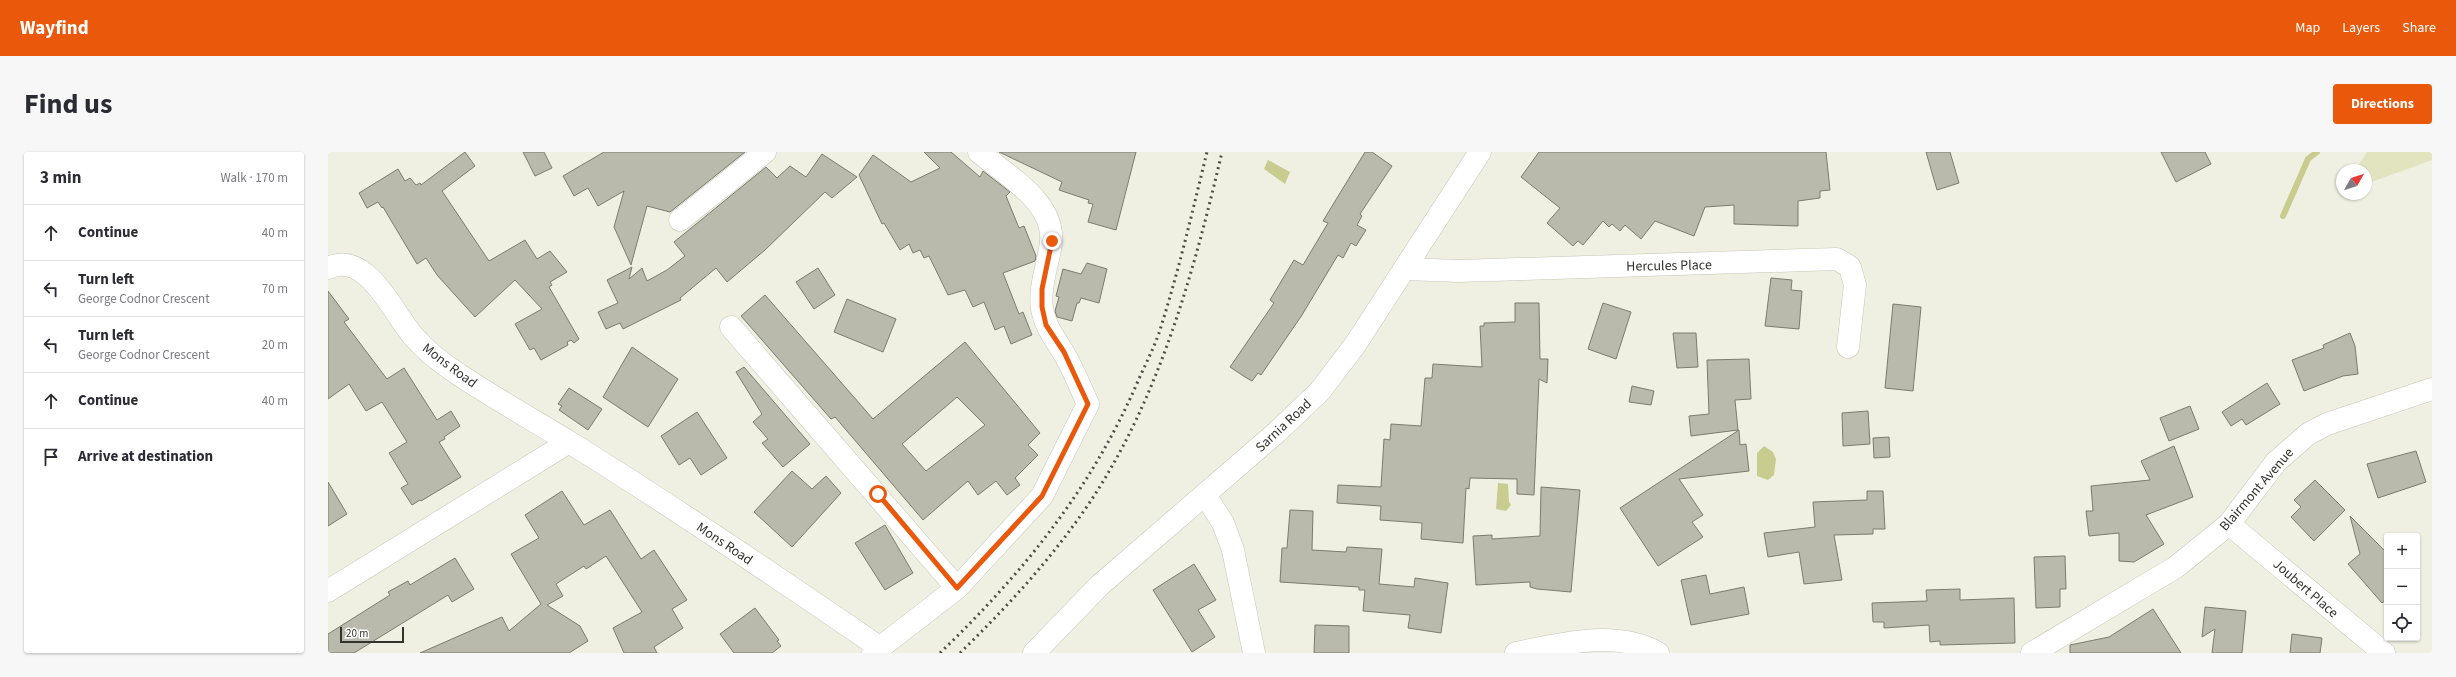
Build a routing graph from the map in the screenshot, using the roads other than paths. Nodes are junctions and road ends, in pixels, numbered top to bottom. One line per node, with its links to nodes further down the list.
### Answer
1 (765, 152): 4 (street)
2 (979, 152): 13 (street)
3 (1480, 152): 6 (street, Sarnia Road)
4 (680, 220)
5 (328, 268): 10 (street, Mons Road)
6 (1404, 269): 8 (street, Hercules Place); 11 (street, Sarnia Road)
7 (731, 327): 13 (street)
8 (1848, 347)
9 (2432, 389): 12 (street, Blairmont Avenue)
10 (569, 442): 14 (street); 15 (street, Mons Road)
11 (1205, 495): 16 (street, Sarnia Road); 17 (street)
12 (2229, 524): 20 (street, Blairmont Avenue); 21 (street, Joubert Place)
13 (957, 588): 15 (street)
14 (328, 592)
15 (876, 650)
16 (1034, 653)
17 (1254, 653)
18 (1516, 653): 19 (street)
19 (1658, 653)
20 (2032, 653)
21 (2384, 653)

